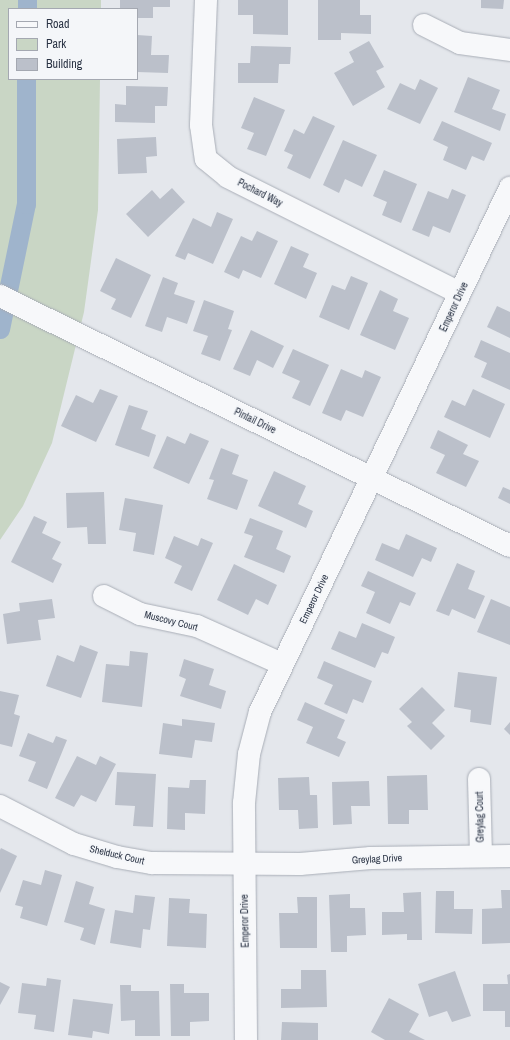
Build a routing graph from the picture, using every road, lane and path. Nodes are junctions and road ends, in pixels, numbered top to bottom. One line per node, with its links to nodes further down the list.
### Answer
1 (206, 0): 5 (street, Pochard Way)
2 (424, 25): 3 (street)
3 (510, 50)
4 (510, 188): 5 (street, Emperor Drive)
5 (460, 293): 7 (street, Emperor Drive)
6 (0, 296): 7 (street, Pintail Drive)
7 (373, 480): 8 (street, Pintail Drive); 10 (street, Emperor Drive)
8 (510, 546)
9 (104, 596): 10 (street, Muscovy Court)
10 (282, 664): 15 (street, Emperor Drive)
11 (479, 778): 13 (street, Greylag Court)
12 (0, 806): 15 (street, Shelduck Court)
13 (481, 856): 14 (street, Greylag Drive); 15 (street, Greylag Drive)
14 (510, 856)
15 (244, 865): 16 (street, Emperor Drive)
16 (246, 1040)

